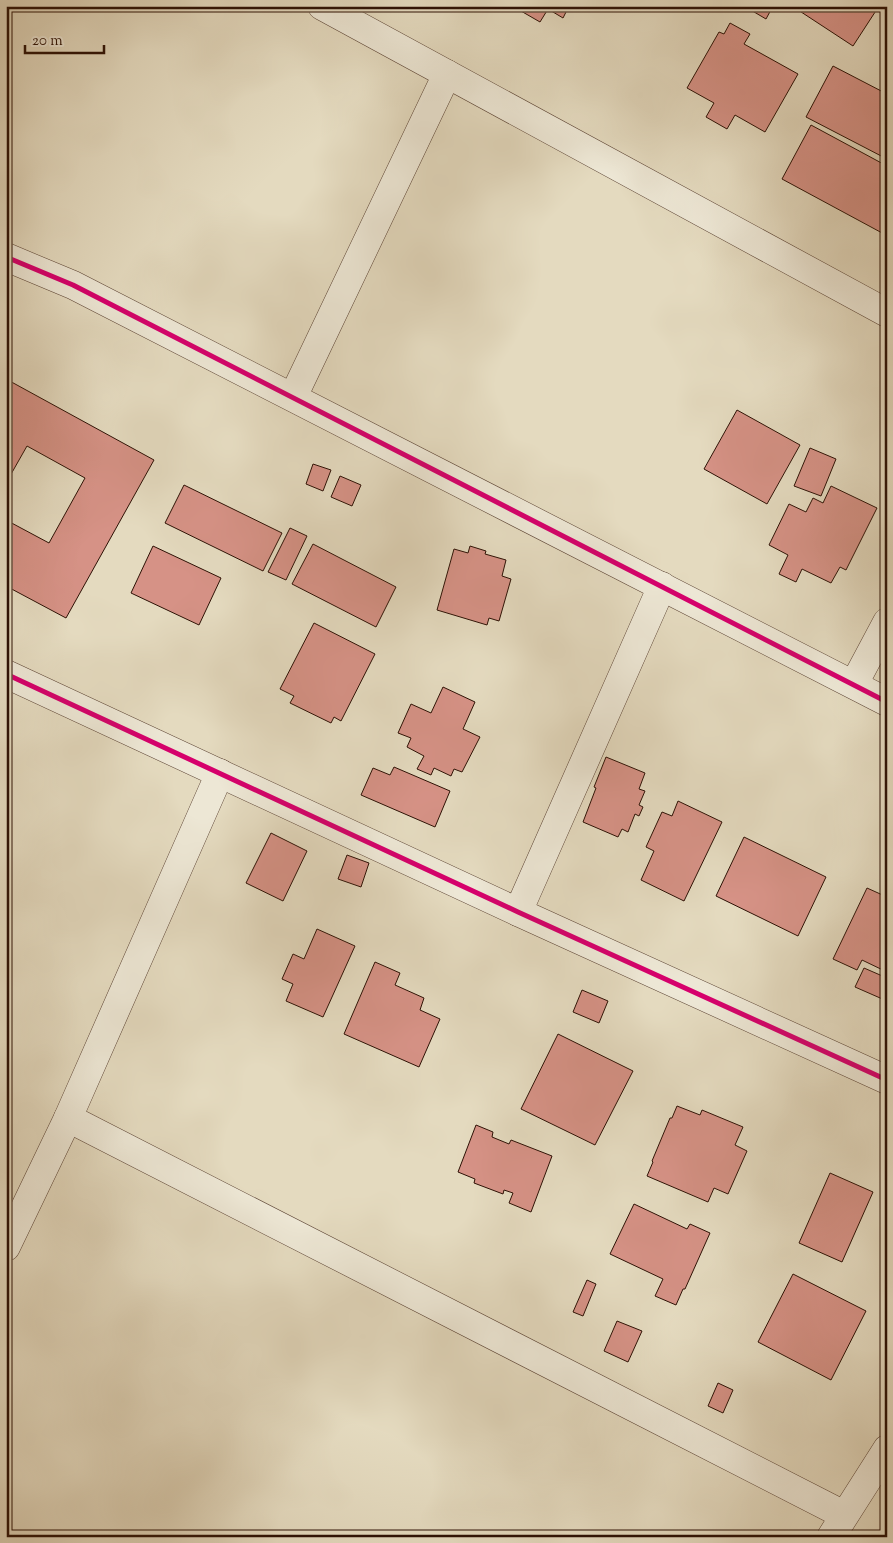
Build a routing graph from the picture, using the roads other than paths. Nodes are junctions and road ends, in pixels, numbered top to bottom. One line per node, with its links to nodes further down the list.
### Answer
1 (322, 6): 2 (street)
2 (447, 74): 4 (street); 5 (street)
3 (6, 258): 5 (street)
4 (887, 313)
5 (293, 397): 6 (street)
6 (662, 586): 9 (street); 12 (street)
7 (887, 622): 9 (street)
8 (6, 674): 11 (street)
9 (854, 684): 10 (street)
10 (887, 702)
11 (220, 773): 12 (street); 14 (street)
12 (518, 912): 13 (street)
13 (887, 1080)
14 (68, 1118): 15 (street); 17 (street)
15 (6, 1247)
16 (887, 1449): 17 (street)
17 (837, 1526)

